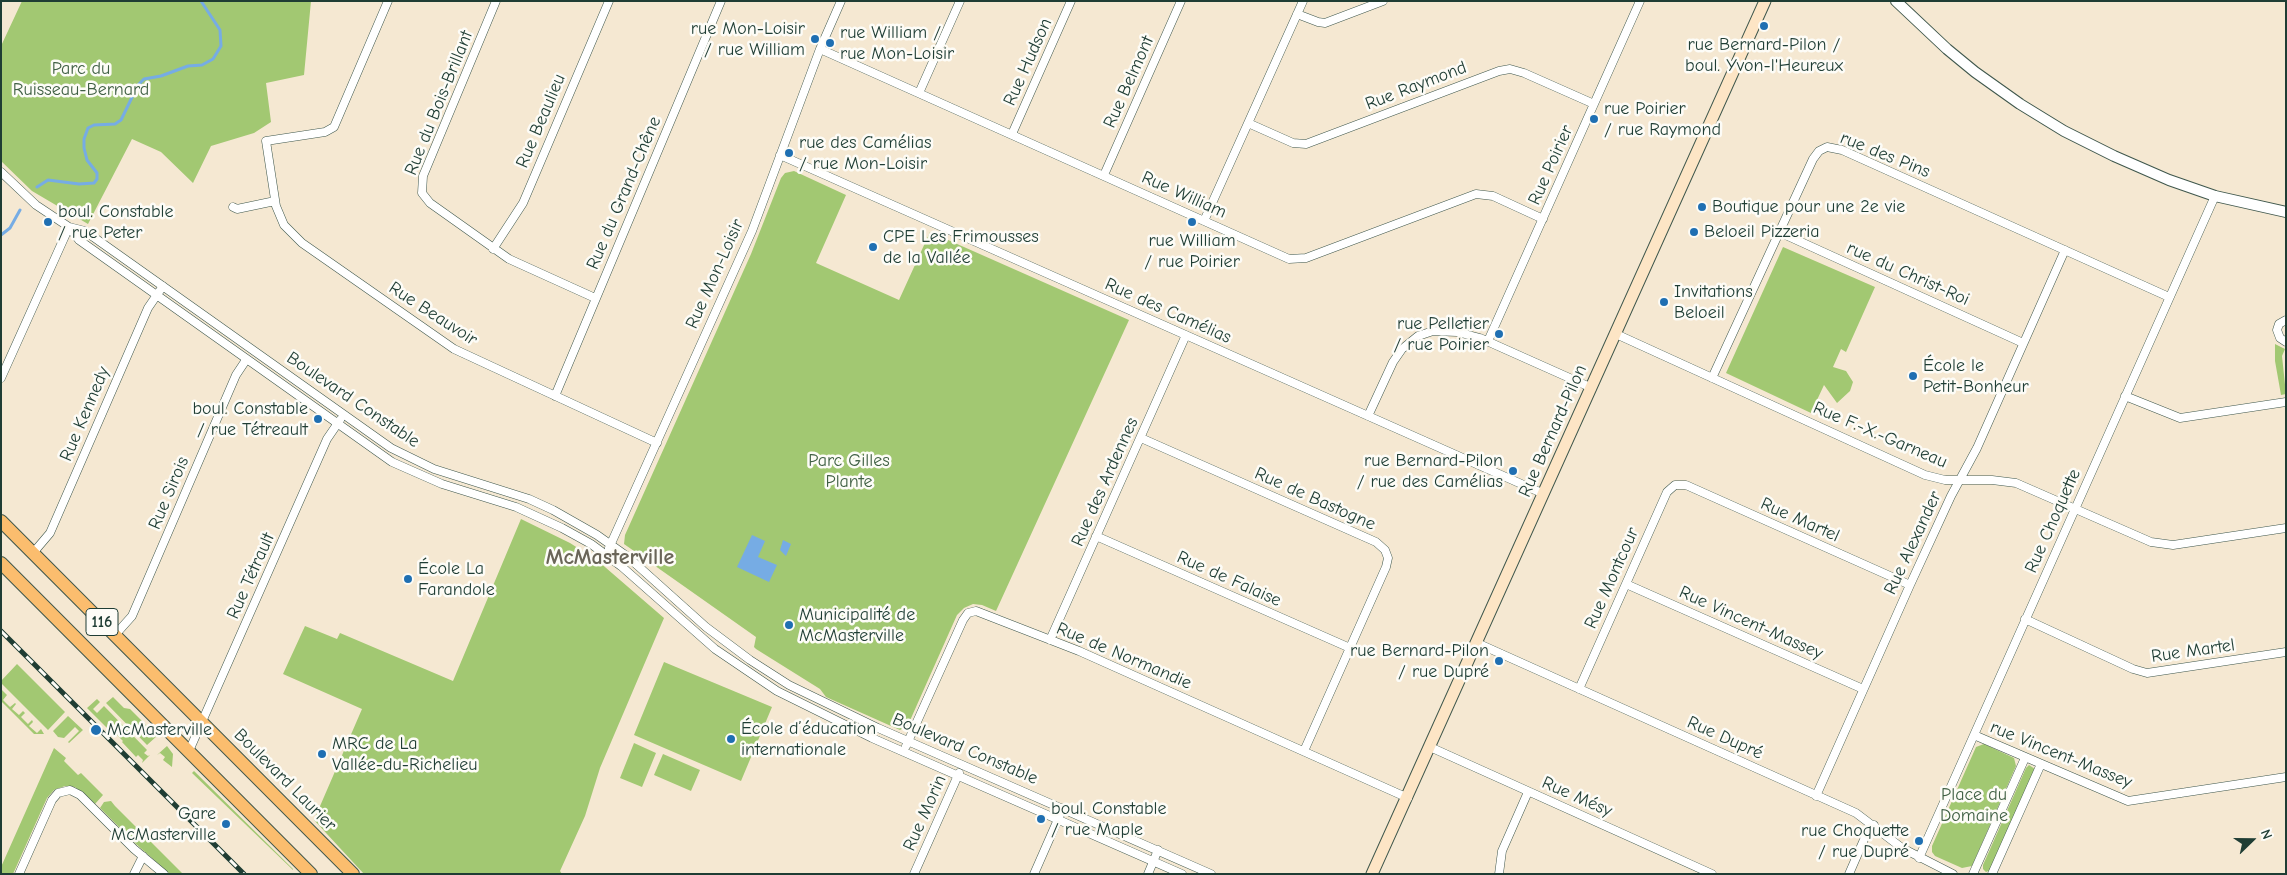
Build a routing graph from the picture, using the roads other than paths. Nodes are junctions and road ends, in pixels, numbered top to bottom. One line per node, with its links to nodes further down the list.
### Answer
1 (388, 1): 24 (street, Rue Beauvoir)
2 (496, 1): 31 (street, Rue du Bois-Brillant)
3 (609, 1): 31 (street, Rue Beaulieu)
4 (721, 1): 36 (street, Rue du Grand-Chêne)
5 (841, 1): 15 (street, Rue Mon-Loisir)
6 (960, 1): 16 (street)
7 (1071, 1): 19 (street, Rue Hudson)
8 (1181, 1): 22 (street, Rue Belmont)
9 (1302, 1): 14 (street)
10 (1383, 1): 14 (street)
11 (1640, 1): 17 (street, Rue Poirier)
12 (1765, 1): 38 (main road, Rue Bernard-Pilon)
13 (1896, 1): 23 (street)
14 (1297, 14): 18 (street)
15 (820, 48): 16 (street, Rue William); 20 (street, Rue Mon-Loisir)
16 (919, 93): 19 (street, Rue William)
17 (1594, 104): 18 (street, Rue Raymond); 27 (street, Rue Poirier)
18 (1248, 124): 28 (street)
19 (1012, 134): 22 (street, Rue William)
20 (780, 155): 39 (street, Rue des Camélias); 54 (street, Rue Mon-Loisir)
21 (1, 172): 29 (street, Boulevard Constable)
22 (1104, 175): 28 (street, Rue William)
23 (2215, 196): 26 (street); 35 (street, Rue Choquette)
24 (275, 201): 25 (street); 47 (street, Rue Beauvoir)
25 (233, 206)
26 (2286, 212)
27 (1543, 219): 28 (street, Rue William); 40 (street, Rue Poirier)
28 (1204, 221)
29 (69, 227): 33 (street, Boulevard Constable); 34 (street, Boulevard Constable); 44 (street)
30 (1779, 232): 32 (street, rue des Pins); 42 (street, rue du Christ-Roi); 45 (street, rue des Pins)
31 (493, 249): 36 (street, Rue du Bois-Brillant)
32 (2065, 250): 35 (street, rue des Pins); 42 (street, Rue Alexander)
33 (163, 286): 34 (street, Rue Kennedy); 50 (street, Boulevard Constable)
34 (156, 296): 43 (street, Boulevard Constable); 63 (street, Rue Kennedy)
35 (2169, 297): 48 (street, Rue Choquette)
36 (595, 298): 47 (street, Rue du Grand-Chêne)
37 (2286, 320): 41 (street)
38 (1616, 334): 45 (street, Rue F.-X.-Garneau); 46 (main road, Rue Bernard-Pilon)
39 (1186, 335): 51 (street, Rue des Camélias); 53 (street, Rue des Ardennes)
40 (1488, 341): 46 (street); 51 (street)
41 (2286, 342)
42 (2024, 343): 55 (street, Rue Alexander)
43 (246, 360): 52 (street, Boulevard Constable); 71 (street, Rue Sirois)
44 (1, 378)
45 (1712, 378): 55 (street, Rue F.-X.-Garneau)
46 (1592, 388): 57 (main road, Rue Bernard-Pilon)
47 (555, 396): 54 (street, Rue Beauvoir)
48 (2125, 396): 49 (street); 58 (street, Rue Choquette)
49 (2286, 402)
50 (344, 414): 52 (street, Rue Tétrault); 62 (street, Boulevard Constable)
51 (1368, 416): 57 (street, Rue des Camélias)
52 (337, 424): 64 (street, Boulevard Constable); 80 (street, Rue Tétrault)
53 (1141, 438): 61 (street, Rue des Ardennes); 74 (street, Rue de Bastogne)
54 (656, 443): 62 (street, Rue Mon-Loisir)
55 (1960, 481): 58 (street, Rue F.-X.-Garneau); 67 (street, Rue Alexander)
56 (1678, 484): 66 (street, Rue Montcour); 67 (street, Rue Martel)
57 (1544, 494): 73 (main road, Rue Bernard-Pilon)
58 (2075, 508): 60 (street, Rue F.-X.-Garneau); 70 (street, Rue Choquette)
59 (1, 521): 63 (main road, Boulevard Laurier / 116)
60 (2286, 528)
61 (1096, 536): 72 (street, Rue des Ardennes); 74 (street, Rue de Falaise)
62 (611, 544): 64 (street, Rue Mon-Loisir); 68 (street, Boulevard Constable)
63 (33, 553): 71 (main road, Boulevard Laurier / 116)
64 (606, 554): 69 (street, Boulevard Constable)
65 (1, 563): 85 (main road, 116)
66 (1626, 584): 76 (street, Rue Montcour); 77 (street, Rue Vincent-Massey)
67 (1910, 585): 77 (street, Rue Alexander)
68 (682, 606): 69 (street); 78 (street, Boulevard Constable)
69 (674, 615): 79 (street, Boulevard Constable)
70 (2025, 620): 75 (street, Rue Martel); 81 (street, Rue Choquette)
71 (115, 635): 80 (main road, Boulevard Laurier / 116)
72 (1050, 640): 82 (street, Rue de Normandie); 84 (street, Rue de Normandie)
73 (1477, 643): 76 (street, Rue Dupré); 83 (main road, Rue Bernard-Pilon)
74 (1350, 648): 84 (street, Rue de Bastogne)
75 (2286, 652)
76 (1579, 690): 93 (street, Rue Dupré)
77 (1863, 690): 93 (street, Rue Alexander)
78 (818, 700): 79 (street); 82 (street, Boulevard Constable)
79 (813, 710): 86 (street, Boulevard Constable)
80 (203, 722): 85 (street, Rue Tétrault); 106 (main road, Boulevard Laurier / 116)
81 (1974, 735): 87 (street, rue Vincent-Massey); 100 (street, Rue Choquette)
82 (908, 741): 86 (street, Rue de Normandie); 88 (street, Boulevard Constable)
83 (1430, 747): 92 (street, Rue Mésy); 94 (main road, Rue Bernard-Pilon)
84 (1304, 750): 94 (street, Rue de Normandie)
85 (189, 752): 105 (main road, 116)
86 (904, 752): 90 (street, Boulevard Constable)
87 (2025, 758): 89 (street, rue Vincent-Massey); 117 (street)
88 (963, 764): 90 (street, Rue Morin); 95 (street, Boulevard Constable)
89 (2041, 764): 91 (street, rue Vincent-Massey); 118 (street)
90 (958, 776): 96 (street, Boulevard Constable); 107 (street, Rue Morin)
91 (2286, 776)
92 (1528, 792): 113 (street); 114 (street, Rue Mésy)
93 (1816, 796): 97 (street, Rue Dupré)
94 (1408, 798): 112 (main road, Rue Bernard-Pilon)
95 (1063, 808): 96 (street); 98 (street, Boulevard Constable)
96 (1058, 820): 101 (street, Boulevard Constable); 108 (street)
97 (1874, 825): 100 (street, Rue Dupré); 115 (street)
98 (1158, 850): 101 (street); 111 (street, Boulevard Constable)
99 (143, 856): 102 (street); 103 (street); 104 (street)
100 (1919, 858): 116 (street, Rue Dupré)
101 (1154, 861): 109 (street); 110 (street, Boulevard Constable)
102 (19, 874)
103 (134, 874)
104 (164, 874)
105 (311, 874)
106 (353, 874)
107 (914, 874)
108 (1034, 874)
109 (1148, 874)
110 (1182, 874)
111 (1212, 874)
112 (1372, 874)
113 (1499, 874)
114 (1712, 874)
115 (1849, 874)
116 (1953, 874)
117 (1974, 874)
118 (1992, 874)

